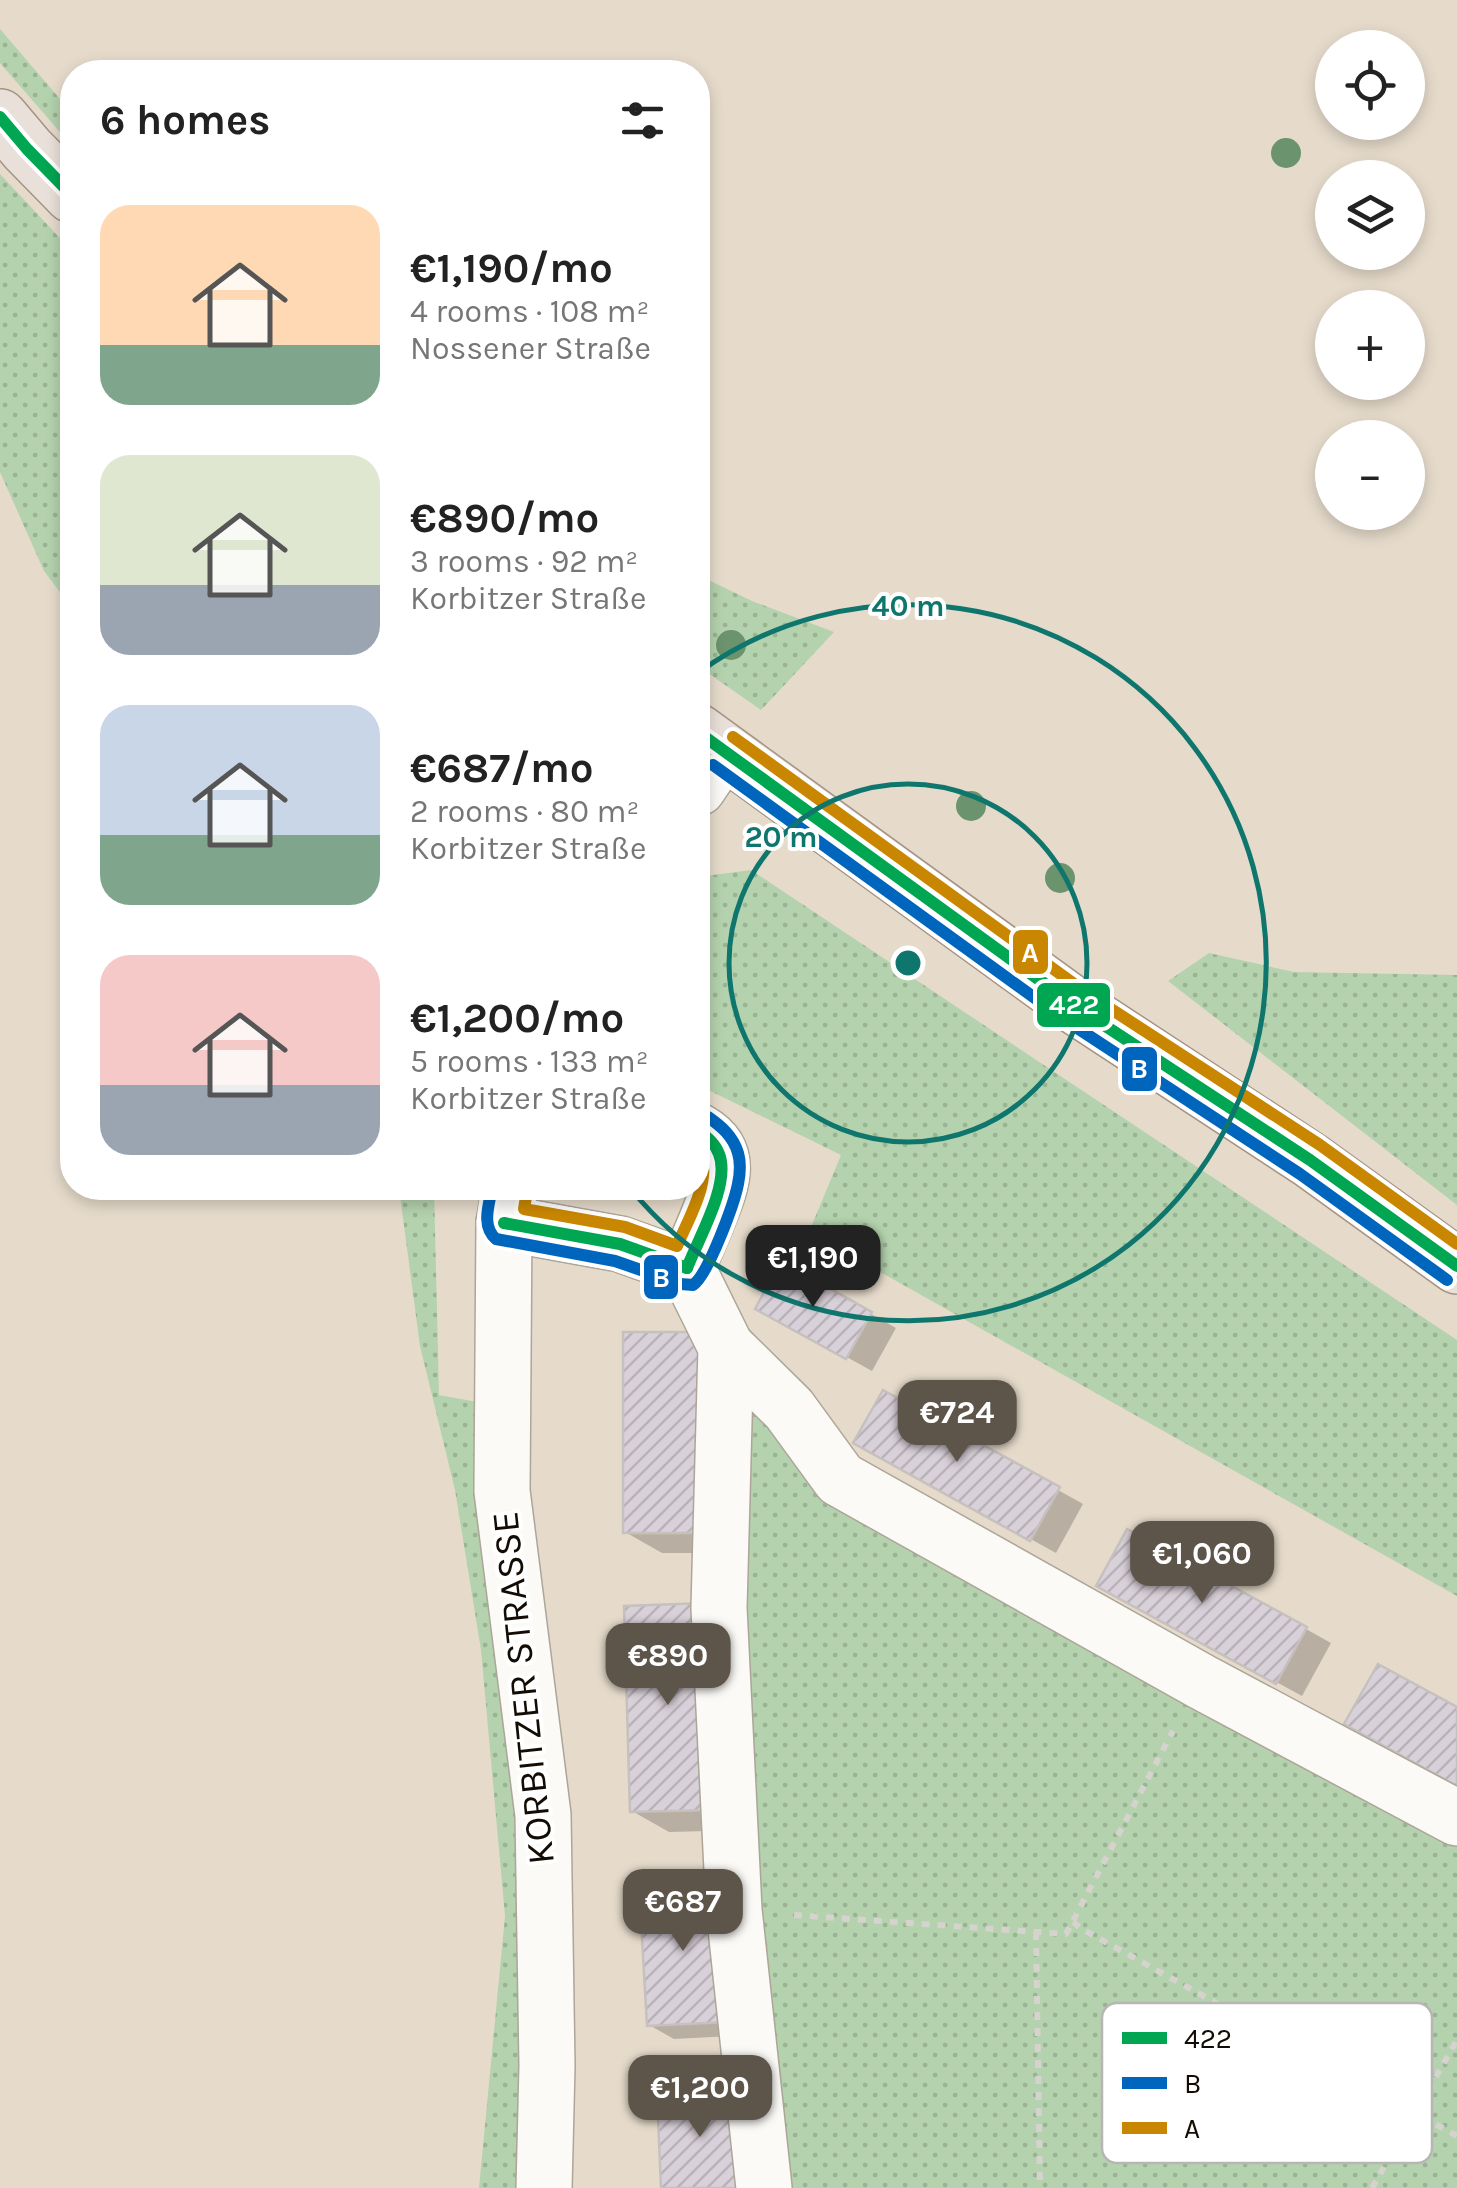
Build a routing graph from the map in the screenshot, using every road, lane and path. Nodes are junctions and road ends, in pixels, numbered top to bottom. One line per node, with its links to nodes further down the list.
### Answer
1 (0, 117): 2 (main road)
2 (60, 183)
3 (710, 760): 6 (main road)
4 (710, 1138): 7 (street)
5 (507, 1206): 7 (street); 20 (street, KORBITZER STRASSE)
6 (1457, 1266)
7 (687, 1268): 8 (street)
8 (726, 1347): 9 (street); 11 (street)
9 (1202, 1682): 10 (street); 12 (path)
10 (1457, 1818)
11 (734, 1910): 13 (path); 21 (street)
12 (1073, 1922): 13 (path); 14 (path)
13 (1036, 1932): 22 (path)
14 (1218, 2003)
15 (1457, 2040): 16 (path)
16 (1432, 2083)
17 (1432, 2122): 18 (path)
18 (1457, 2136)
19 (1386, 2163): 23 (path)
20 (544, 2188)
21 (764, 2188)
22 (1040, 2188)
23 (1372, 2188)

